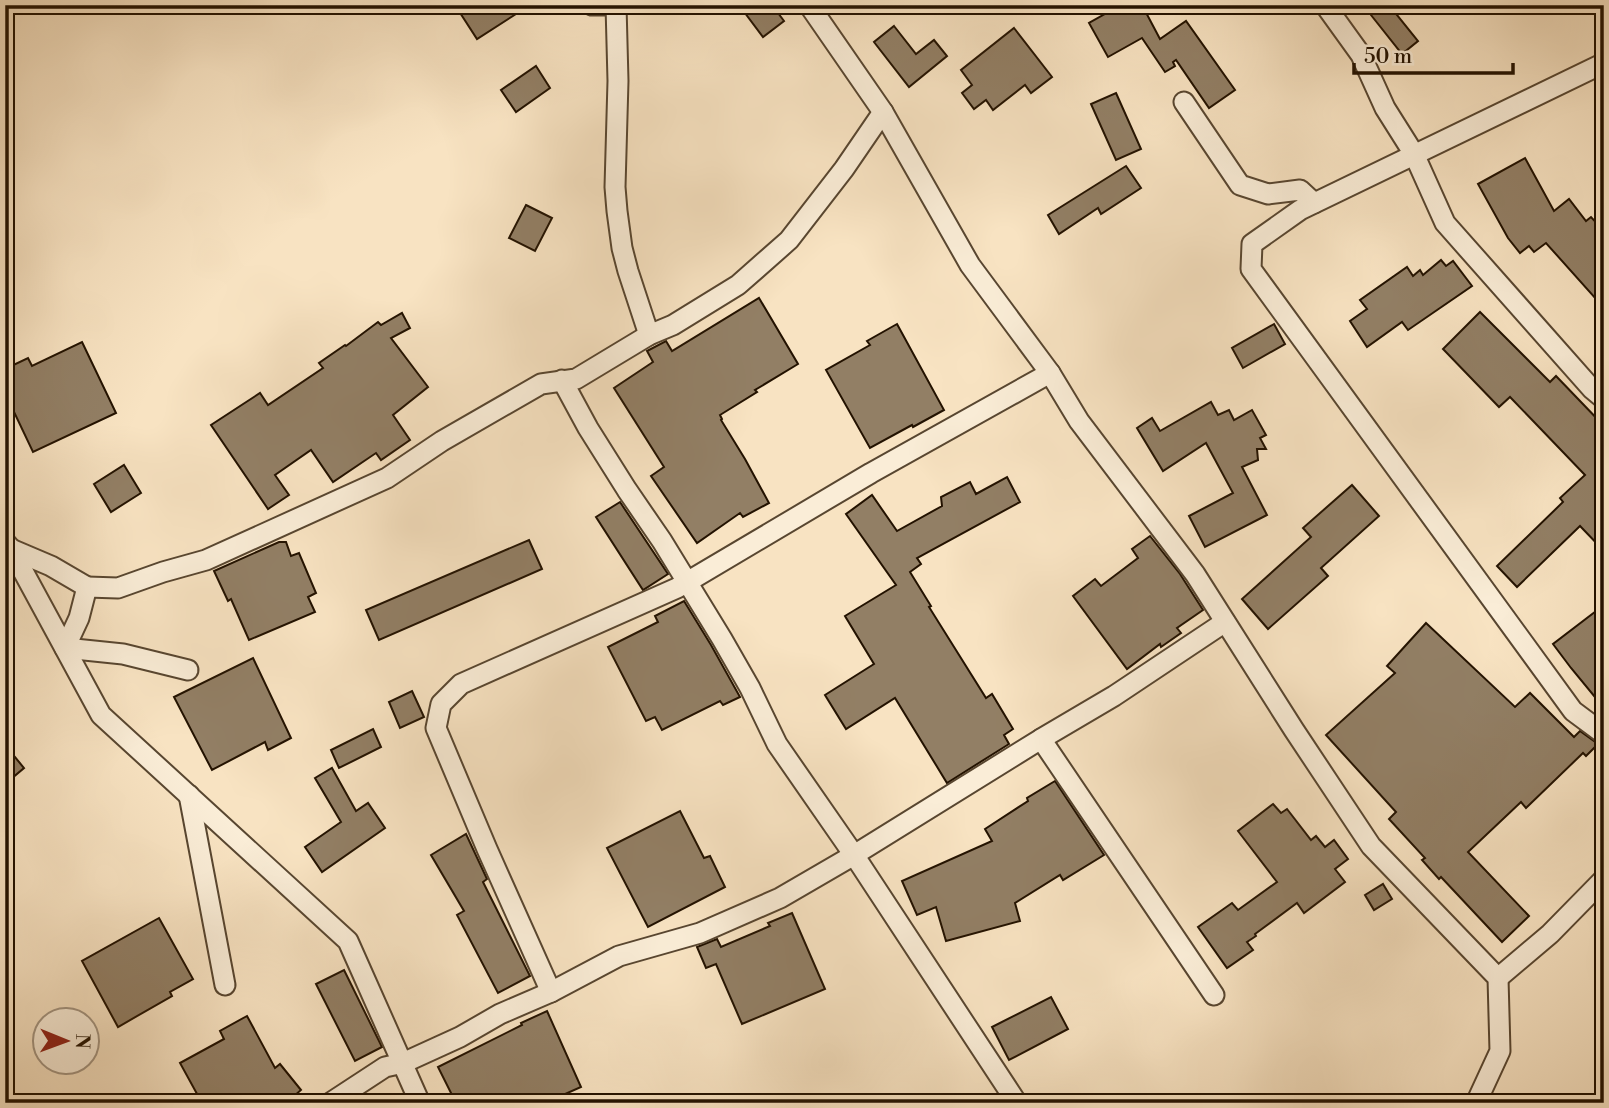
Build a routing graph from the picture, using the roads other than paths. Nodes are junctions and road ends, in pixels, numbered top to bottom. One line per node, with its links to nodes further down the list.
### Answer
1 (592, 5): 2 (street)
2 (603, 5)
3 (616, 5): 11 (street)
4 (809, 5): 8 (street)
5 (1325, 5): 9 (street)
6 (1604, 63): 9 (street)
7 (1184, 102): 10 (street)
8 (883, 112): 11 (street); 12 (street)
9 (1414, 154): 10 (street); 14 (street)
10 (1314, 203): 21 (street)
11 (649, 335): 13 (street)
12 (1050, 373): 16 (street); 18 (street)
13 (562, 380): 16 (street); 17 (street)
14 (1604, 399)
15 (8, 546): 17 (street); 19 (street)
16 (688, 582): 24 (street); 28 (street)
17 (86, 587): 19 (street)
18 (1225, 622): 22 (street); 26 (street)
19 (65, 648): 20 (street); 23 (street)
20 (188, 670)
21 (1604, 734)
22 (1041, 739): 24 (street); 29 (street)
23 (189, 795): 27 (street); 30 (street)
24 (855, 856): 28 (street); 33 (street)
25 (1604, 879): 26 (street)
26 (1498, 978): 34 (street)
27 (225, 985)
28 (551, 992): 30 (street)
29 (1214, 995)
30 (403, 1063): 31 (street); 32 (street)
31 (330, 1103)
32 (421, 1103)
33 (1017, 1103)
34 (1476, 1103)

